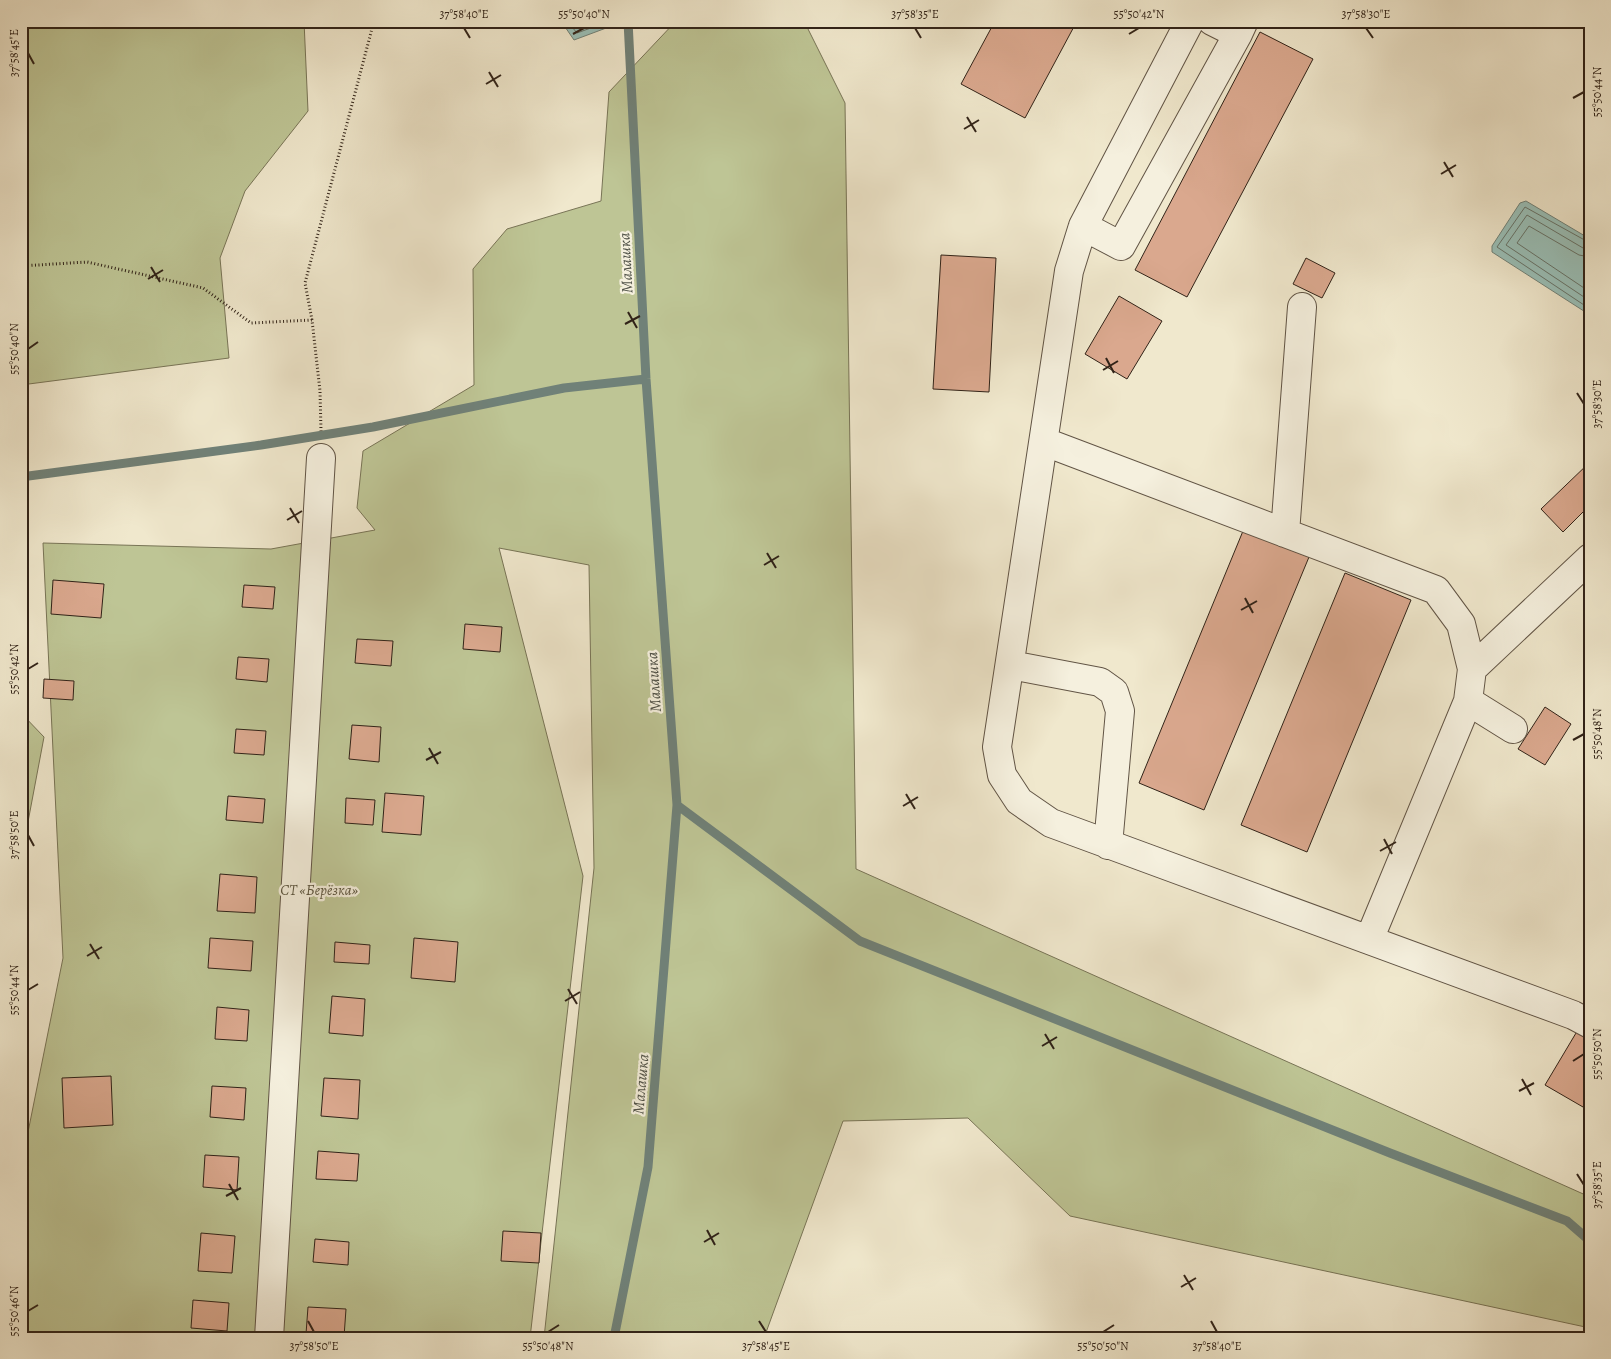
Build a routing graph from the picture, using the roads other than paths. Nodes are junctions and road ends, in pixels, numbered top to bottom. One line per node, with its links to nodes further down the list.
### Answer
1 (1190, 21): 4 (street)
2 (1212, 21): 3 (street)
3 (1241, 28): 4 (street)
4 (1083, 226): 6 (street)
5 (1302, 307): 8 (street)
6 (1045, 442): 8 (street); 10 (street)
7 (321, 458): 17 (street)
8 (1285, 533): 11 (street)
9 (1590, 558): 11 (street)
10 (1011, 665): 14 (street); 14 (street)
11 (1472, 669): 12 (street)
12 (1468, 701): 13 (street); 15 (street)
13 (1514, 728)
14 (1108, 845): 15 (street)
15 (1369, 940): 16 (street)
16 (1590, 1024)
17 (269, 1338)

